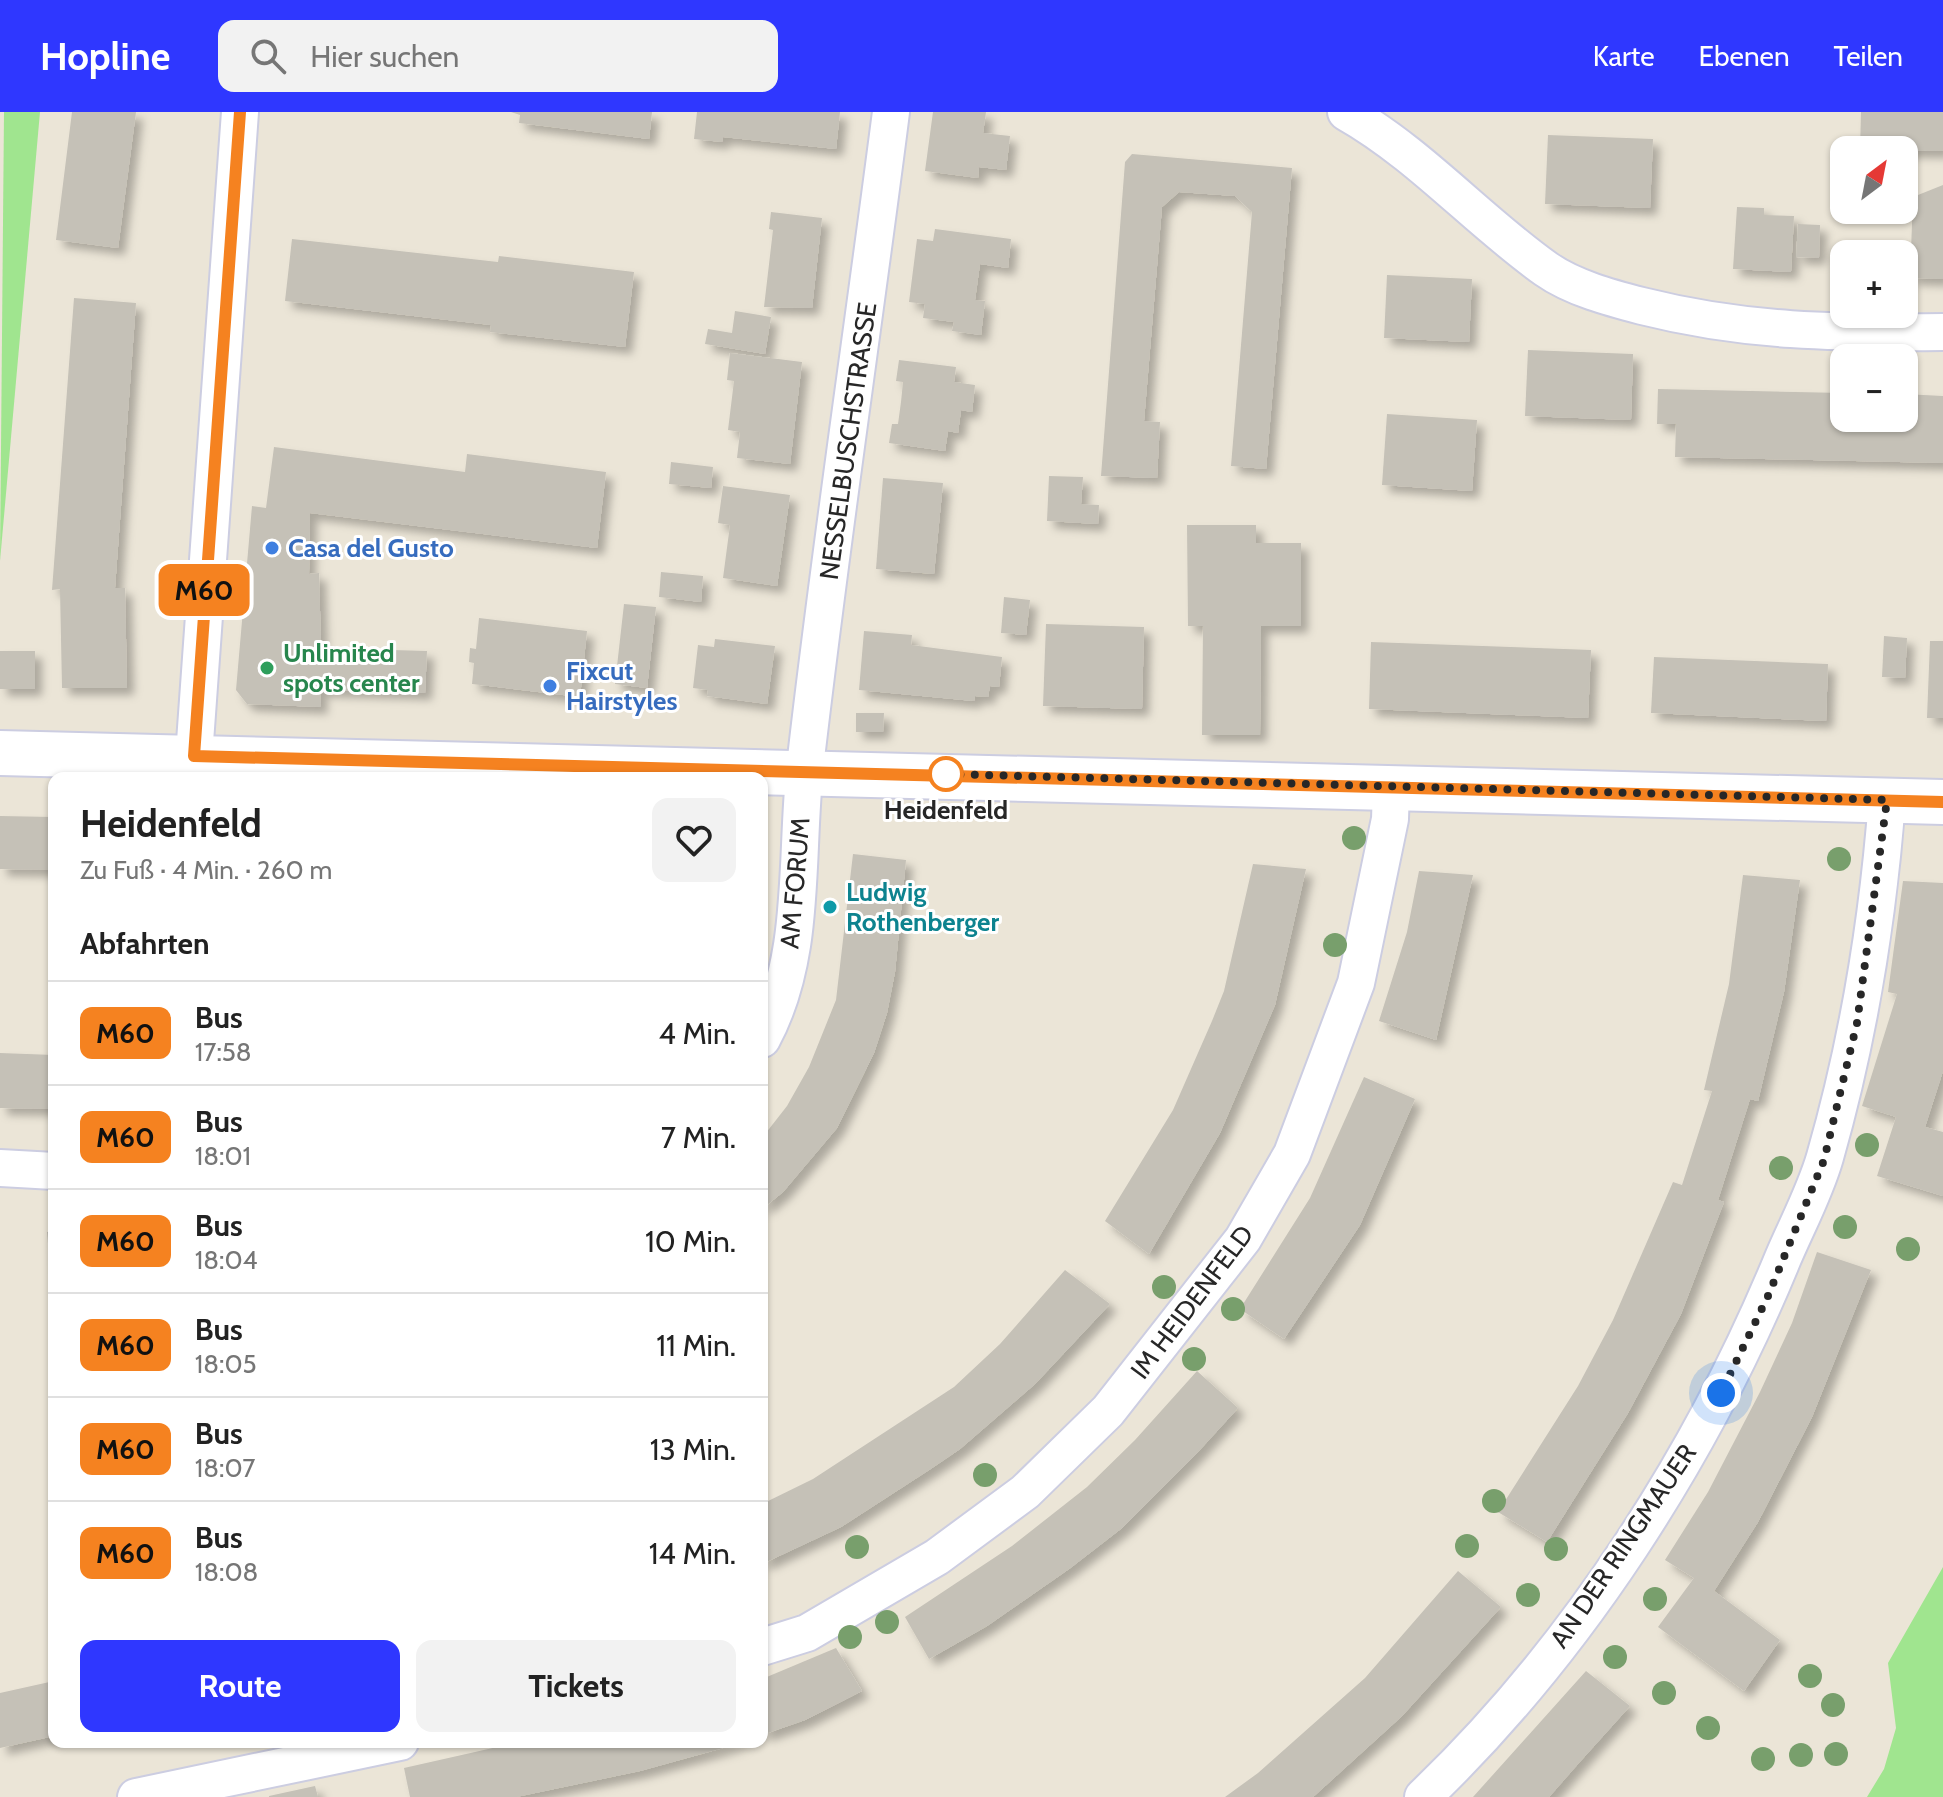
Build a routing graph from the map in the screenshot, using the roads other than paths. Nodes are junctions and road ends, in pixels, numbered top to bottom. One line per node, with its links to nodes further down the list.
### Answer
1 (240, 112): 6 (street)
2 (891, 112): 7 (street, NESSELBUSCHSTRASSE)
3 (1346, 112): 4 (street)
4 (1943, 332)
5 (0, 753): 6 (street)
6 (194, 756): 7 (street)
7 (805, 770): 8 (street); 11 (street, AM FORUM)
8 (1391, 789): 9 (street); 14 (street, IM HEIDENFELD)
9 (1887, 800): 10 (street); 17 (street, AN DER RINGMAUER)
10 (1943, 802)
11 (768, 1028)
12 (0, 1168): 13 (street)
13 (48, 1171)
14 (768, 1645)
15 (371, 1748): 16 (street)
16 (136, 1797)
17 (1423, 1797)

